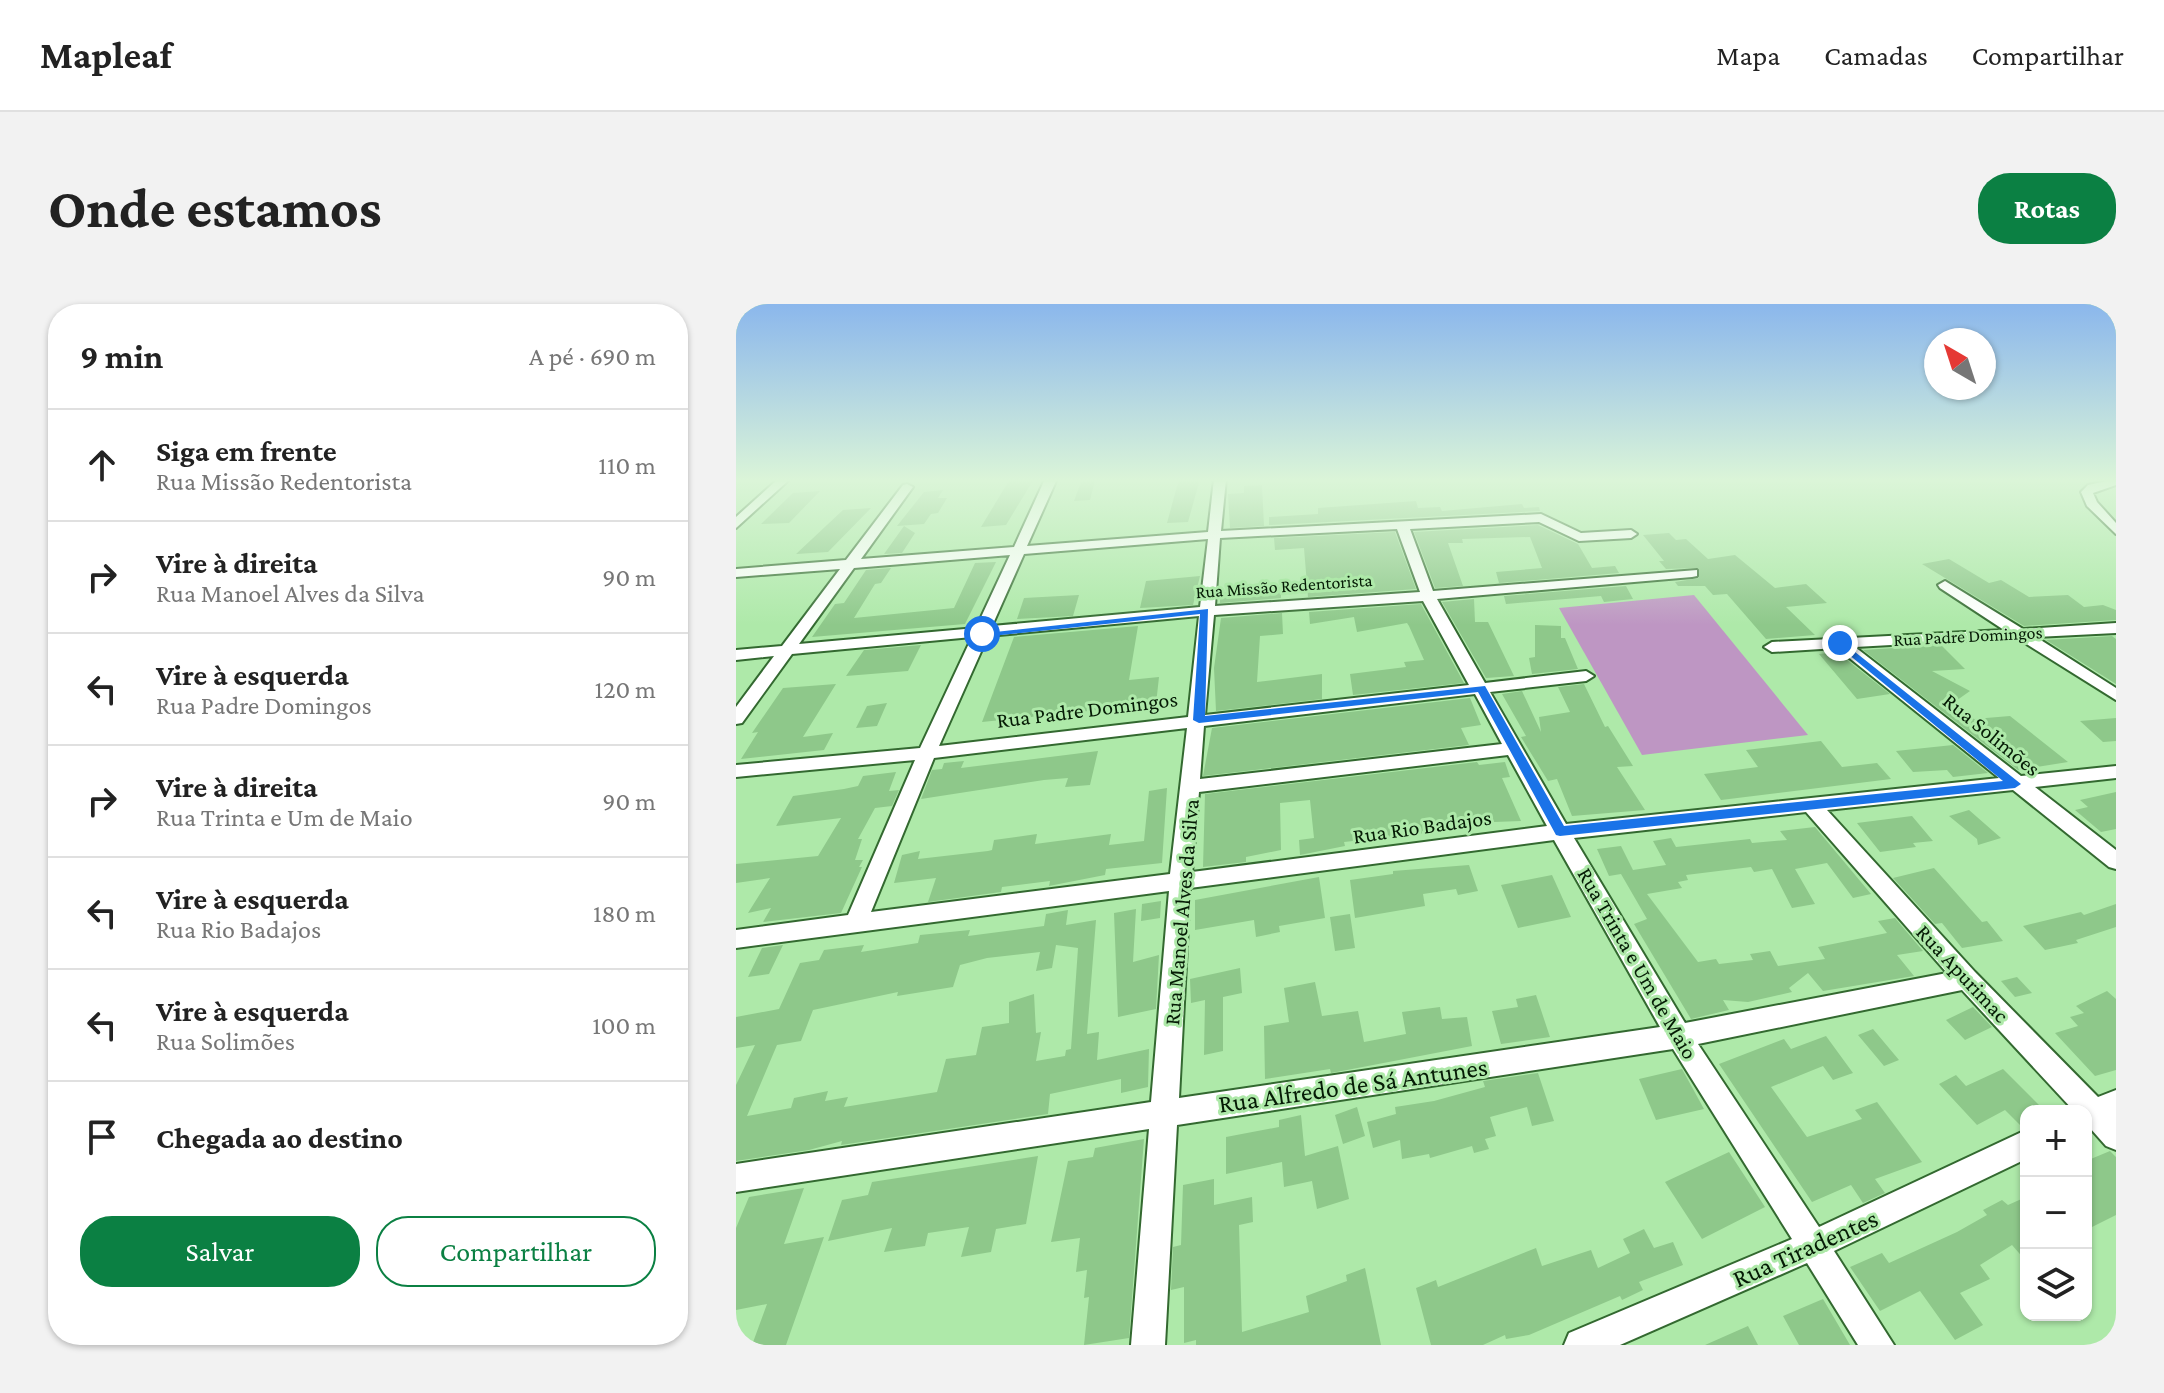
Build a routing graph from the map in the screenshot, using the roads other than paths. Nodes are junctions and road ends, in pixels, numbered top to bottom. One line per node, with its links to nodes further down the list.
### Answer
1 (878, 528): 10 (street)
2 (1028, 528): 9 (street)
3 (1215, 528): 8 (street, Rua Manoel Alves da Silva)
4 (1353, 528): 8 (street)
5 (1403, 528): 14 (street, Rua Trinta e Um de Maio)
6 (1560, 528): 7 (street)
7 (1631, 534)
8 (1214, 535): 9 (street); 15 (street, Rua Manoel Alves da Silva)
9 (1017, 551): 10 (street); 17 (street)
10 (852, 563): 11 (street); 21 (street)
11 (736, 573)
12 (1692, 573): 14 (street, Rua Missão Redentorista)
13 (1945, 585): 18 (street)
14 (1428, 596): 15 (street, Rua Missão Redentorista); 24 (street, Rua Trinta e Um de Maio)
15 (1205, 611): 17 (street, Rua Missão Redentorista); 27 (street, Rua Manoel Alves da Silva)
16 (2116, 628): 18 (street, Rua Padre Domingos)
17 (982, 634): 21 (street, Rua Missão Redentorista); 29 (street)
18 (2018, 634): 19 (street, Rua Padre Domingos); 25 (street)
19 (1840, 643): 20 (street, Rua Padre Domingos); 32 (street, Rua Solimões)
20 (1772, 647)
21 (786, 651): 22 (street, Rua Missão Redentorista); 26 (street)
22 (736, 655)
23 (1586, 676): 24 (street, Rua Padre Domingos)
24 (1481, 689): 27 (street, Rua Padre Domingos); 28 (street, Rua Trinta e Um de Maio)
25 (2116, 695)
26 (736, 719)
27 (1199, 720): 29 (street, Rua Padre Domingos); 33 (street, Rua Manoel Alves da Silva)
28 (1514, 748): 33 (street); 35 (street, Rua Trinta e Um de Maio)
29 (927, 753): 30 (street, Rua Padre Domingos); 38 (street)
30 (736, 771)
31 (2116, 772): 32 (street, Rua Rio Badajos)
32 (2015, 784): 34 (street, Rua Rio Badajos); 36 (street, Rua Solimões)
33 (1192, 786): 37 (street, Rua Manoel Alves da Silva)
34 (1813, 807): 35 (street, Rua Rio Badajos); 40 (street, Rua Apurimac)
35 (1560, 832): 37 (street, Rua Rio Badajos); 41 (street, Rua Trinta e Um de Maio)
36 (2116, 861)
37 (1180, 883): 38 (street, Rua Rio Badajos); 43 (street, Rua Manoel Alves da Silva)
38 (856, 922): 39 (street, Rua Rio Badajos)
39 (736, 939)
40 (1967, 979): 41 (street, Rua Alfredo de Sá Antunes); 42 (street, Rua Apurimac)
41 (1679, 1036): 43 (street, Rua Alfredo de Sá Antunes); 47 (street, Rua Trinta e Um de Maio)
42 (2098, 1110): 44 (street, Rua Apurimac)
43 (1166, 1113): 46 (street, Rua Alfredo de Sá Antunes); 48 (street, Rua Manoel Alves da Silva)
44 (2116, 1136)
45 (2020, 1147): 47 (street, Rua Tiradentes)
46 (736, 1178)
47 (1813, 1245): 49 (street, Rua Tiradentes); 50 (street, Rua Trinta e Um de Maio)
48 (1148, 1345)
49 (1581, 1345)
50 (1877, 1345)

